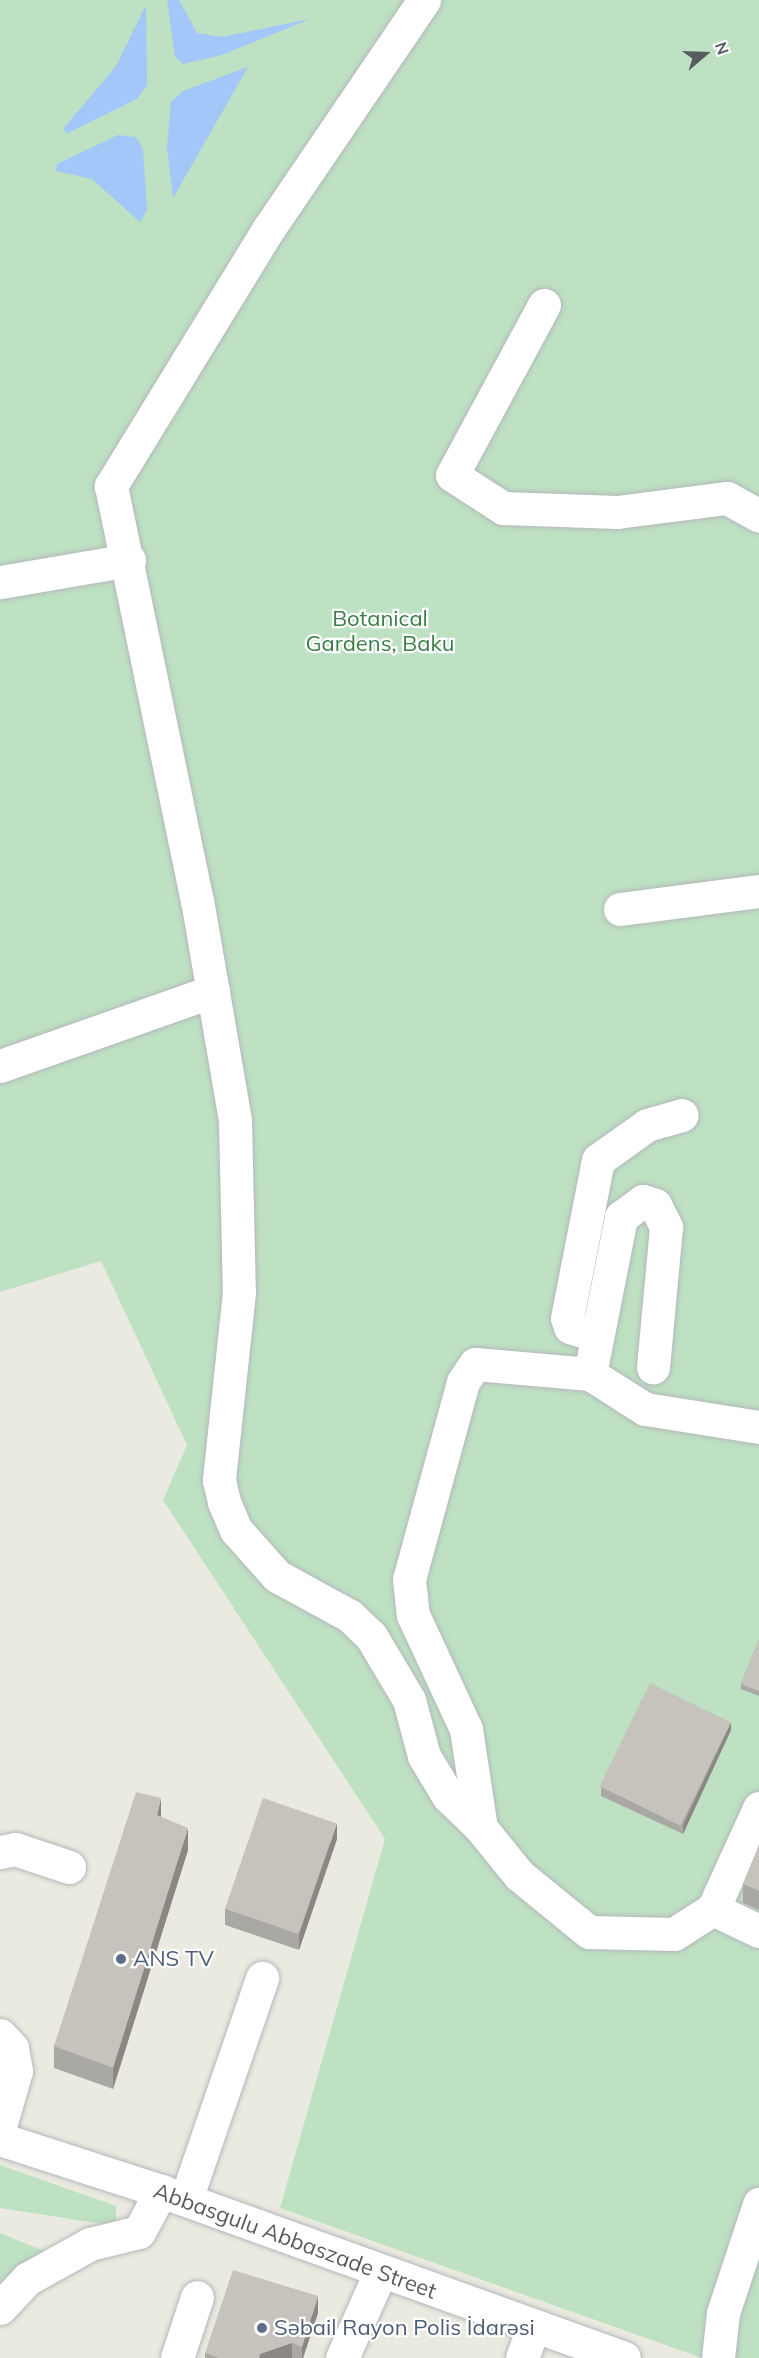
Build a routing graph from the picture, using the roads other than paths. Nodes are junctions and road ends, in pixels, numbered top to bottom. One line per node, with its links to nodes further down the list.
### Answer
1 (424, 0): 4 (street)
2 (544, 304): 3 (street)
3 (759, 516)
4 (129, 560): 5 (street); 8 (street)
5 (0, 582)
6 (759, 891): 7 (street)
7 (620, 909)
8 (213, 991): 9 (street); 16 (street)
9 (0, 1066)
10 (682, 1115): 11 (street)
11 (596, 1335): 12 (street); 13 (street)
12 (652, 1367)
13 (590, 1374): 14 (street); 16 (street)
14 (759, 1427)
15 (759, 1808): 19 (street)
16 (481, 1828): 19 (street)
17 (0, 1852): 18 (street)
18 (69, 1867)
19 (713, 1909): 20 (street)
20 (759, 1932)
21 (262, 1978): 25 (street)
22 (0, 2034): 23 (street)
23 (0, 2126)
24 (0, 2139): 25 (street, Abbasgulu Abbaszade Street)
25 (173, 2195): 27 (street, Abbasgulu Abbaszade Street); 29 (street)
26 (759, 2204): 34 (street)
27 (380, 2273): 30 (street, Abbasgulu Abbaszade Street); 32 (street)
28 (197, 2297): 31 (street)
29 (0, 2308)
30 (528, 2343): 33 (street, Abbasgulu Abbaszade Street)
31 (177, 2358)
32 (342, 2358)
33 (624, 2358)
34 (718, 2358)

